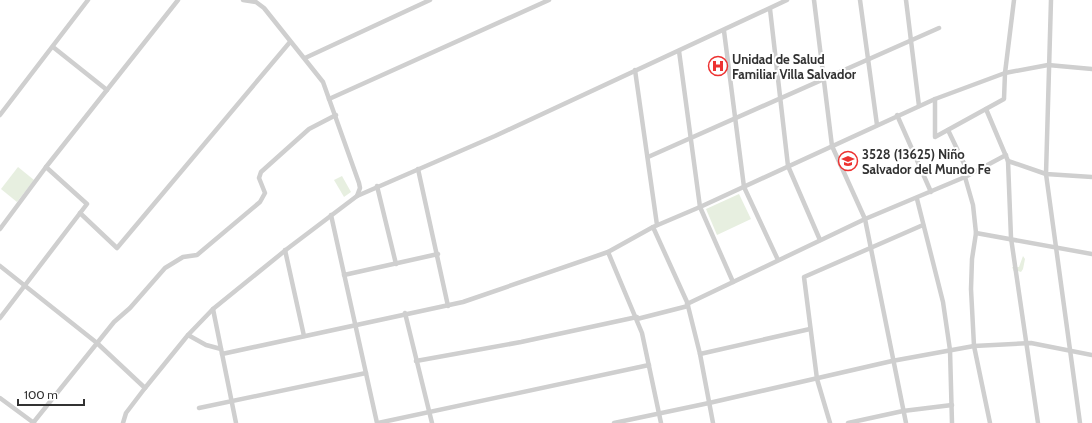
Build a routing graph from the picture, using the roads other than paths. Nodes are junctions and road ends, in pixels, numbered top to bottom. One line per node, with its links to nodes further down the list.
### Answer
1 (88, 0): 17 (street)
2 (178, 0): 26 (street)
3 (244, 0): 16 (street)
4 (430, 0): 19 (street)
5 (549, 0): 28 (street)
6 (787, 0): 12 (street)
7 (814, 0): 25 (street)
8 (860, 0): 20 (street)
9 (906, 0): 15 (street)
10 (1014, 0): 24 (street)
11 (1052, 0): 21 (street)
12 (770, 9): 14 (street); 27 (street)
13 (939, 28): 15 (street)
14 (724, 31): 18 (street); 35 (street)
15 (911, 40): 20 (street); 30 (street)
16 (290, 42): 19 (street); 55 (street)
17 (53, 47): 26 (street); 32 (street)
18 (679, 51): 23 (street); 38 (street)
19 (305, 58): 28 (street)
20 (868, 59): 25 (street); 36 (street)
21 (1048, 64): 22 (street); 24 (street); 46 (street)
22 (1092, 69)
23 (635, 70): 41 (street); 45 (street)
24 (1004, 73): 29 (street); 31 (street)
25 (824, 78): 27 (street); 39 (street)
26 (107, 90): 44 (street)
27 (780, 98): 35 (street); 43 (street)
28 (329, 99): 33 (street)
29 (935, 99): 30 (street); 37 (street)
30 (919, 106): 34 (street)
31 (986, 109): 37 (street); 40 (street)
32 (0, 115)
33 (336, 115): 52 (street); 87 (street)
34 (898, 115): 36 (street); 51 (street)
35 (735, 118): 38 (street); 50 (street)
36 (877, 124): 39 (street)
37 (948, 130): 47 (street)
38 (690, 138): 41 (street); 54 (street)
39 (832, 146): 43 (street); 57 (street)
40 (1006, 155): 42 (street); 47 (street)
41 (648, 157): 59 (street)
42 (1008, 161): 46 (street); 62 (street)
43 (788, 166): 50 (street); 63 (street)
44 (46, 167): 55 (street); 60 (street)
45 (418, 169): 49 (street); 68 (street)
46 (1046, 174): 48 (street); 65 (street)
47 (967, 176): 51 (street); 61 (street)
48 (1092, 177)
49 (377, 186): 52 (street); 71 (street)
50 (744, 186): 54 (street); 70 (street)
51 (931, 192): 53 (street)
52 (357, 196): 56 (street)
53 (917, 199): 57 (street); 58 (street)
54 (700, 207): 59 (street); 74 (street)
55 (80, 213): 75 (street)
56 (331, 215): 66 (street); 73 (street)
57 (865, 219): 63 (street); 64 (street)
58 (923, 225): 64 (street); 89 (street)
59 (655, 226): 67 (street); 76 (street)
60 (0, 229)
61 (976, 232): 62 (street); 88 (street)
62 (1011, 238): 65 (street); 86 (street)
63 (820, 240): 70 (street)
64 (870, 248): 83 (street); 95 (street)
65 (1055, 248): 69 (street); 90 (street)
66 (285, 250): 78 (street); 85 (street)
67 (608, 252): 77 (street); 81 (street)
68 (438, 254): 71 (street); 77 (street)
69 (1092, 254)
70 (778, 260): 74 (street)
71 (396, 264): 73 (street)
72 (0, 266): 75 (street)
73 (344, 276): 82 (street)
74 (733, 282): 76 (street)
75 (26, 286): 80 (street); 87 (street)
76 (688, 305): 81 (street); 92 (street)
77 (448, 306): 79 (street)
78 (213, 309): 84 (street); 91 (street)
79 (404, 313): 82 (street); 94 (street)
80 (0, 318)
81 (637, 318): 94 (street); 96 (street)
82 (355, 324): 85 (street); 97 (street)
83 (810, 329): 92 (street); 98 (street)
84 (188, 335): 91 (street); 99 (street)
85 (304, 336): 91 (street)
86 (1026, 343): 88 (street); 90 (street); 121 (street)
87 (97, 344): 99 (street); 108 (street)
88 (974, 346): 89 (street); 120 (street)
89 (950, 350): 95 (street); 103 (street)
90 (1070, 351): 93 (street); 122 (street)
91 (221, 352): 101 (street)
92 (700, 354): 102 (street)
93 (1092, 355)
94 (416, 362): 106 (street)
95 (892, 362): 98 (street); 105 (street)
96 (649, 365): 106 (street); 107 (street)
97 (366, 373): 101 (street); 111 (street)
98 (817, 379): 102 (street); 116 (street)
99 (145, 388): 109 (street)
100 (0, 398): 108 (street)
101 (231, 401): 104 (street); 110 (street)
102 (709, 404): 107 (street); 115 (street)
103 (952, 405): 105 (street); 119 (street)
104 (199, 408)
105 (903, 411): 117 (street); 118 (street)
106 (429, 412): 111 (street); 112 (street)
107 (659, 413): 113 (street); 114 (street)
108 (34, 423)
109 (123, 423)
110 (236, 423)
111 (378, 423)
112 (432, 423)
113 (614, 423)
114 (661, 423)
115 (713, 423)
116 (830, 423)
117 (848, 423)
118 (906, 423)
119 (952, 423)
120 (990, 423)
121 (1038, 423)
122 (1080, 423)

